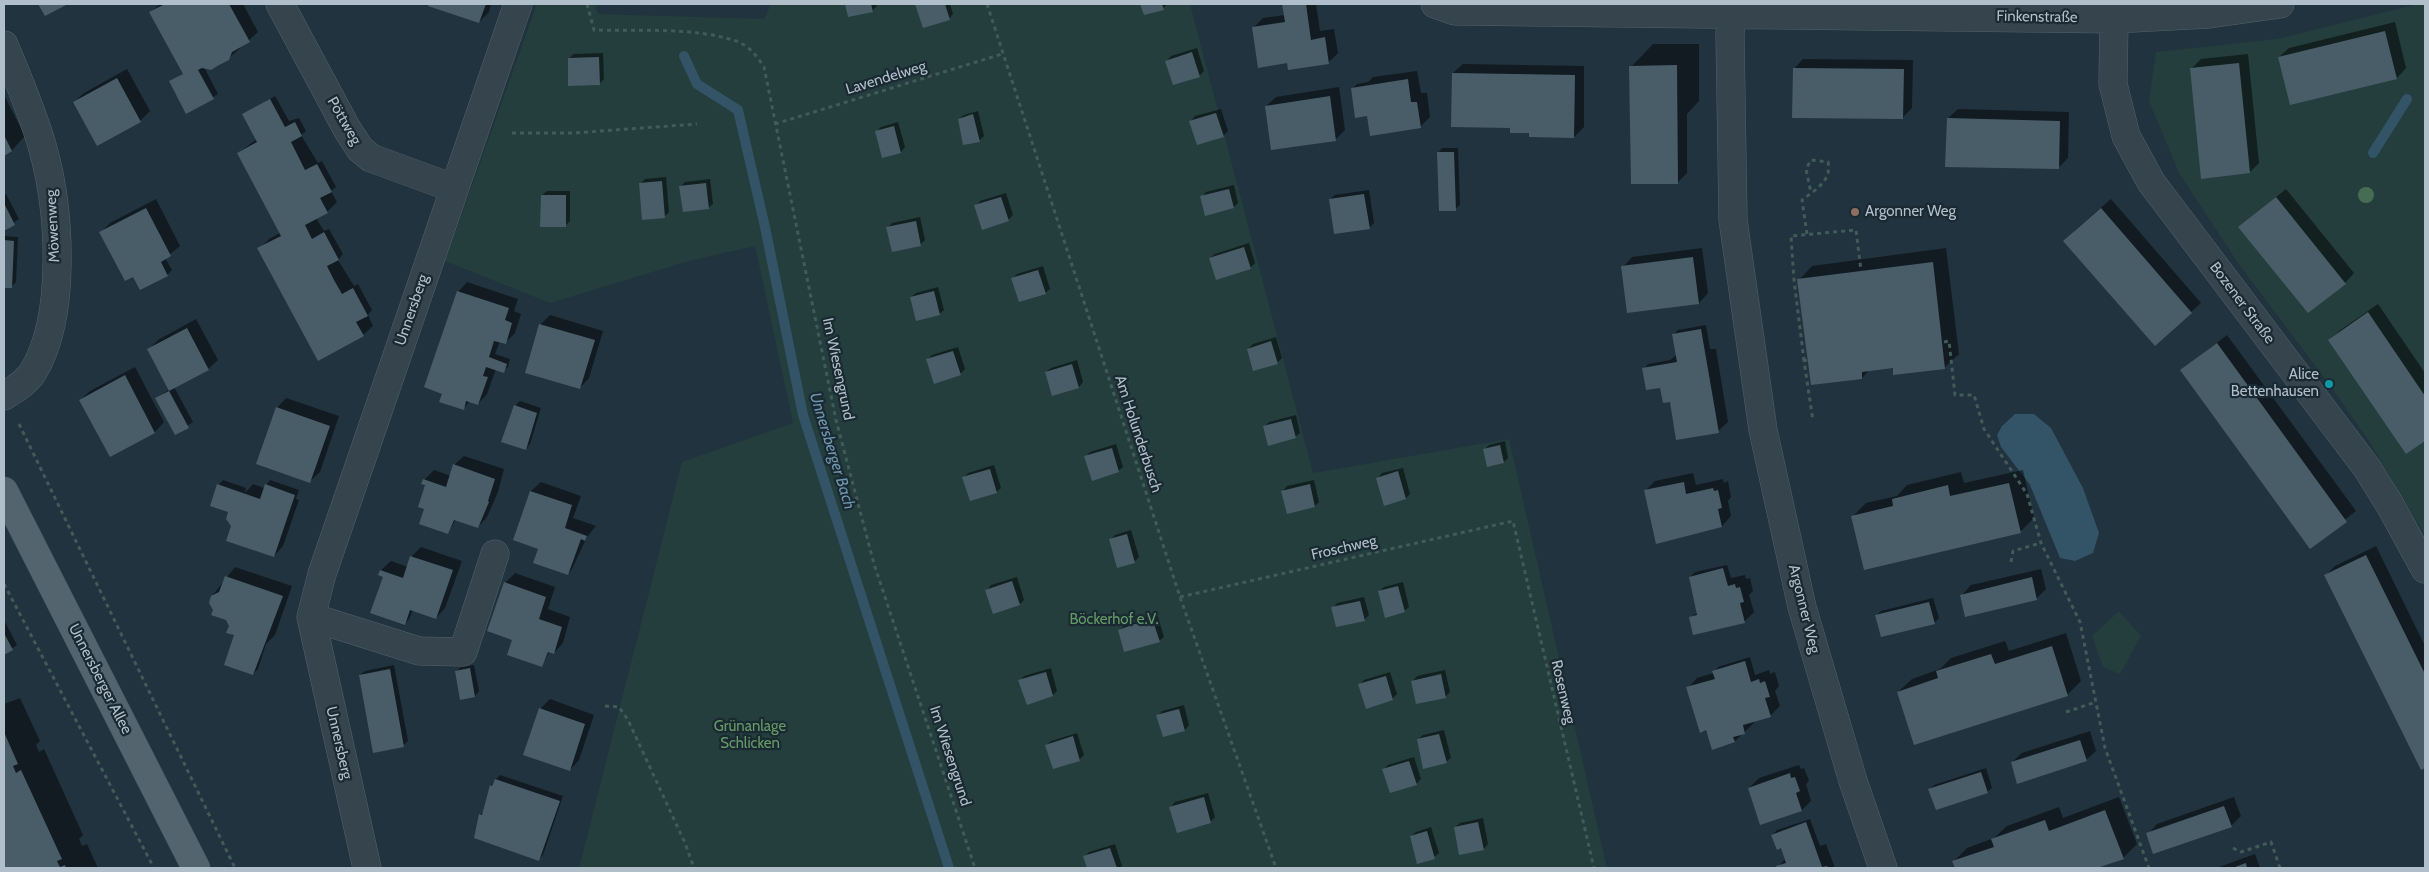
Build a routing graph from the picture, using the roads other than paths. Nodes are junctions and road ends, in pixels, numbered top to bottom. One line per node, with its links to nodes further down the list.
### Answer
1 (280, 4): 9 (street, Pöttweg)
2 (518, 4): 9 (street, Unnersberg)
3 (1435, 4): 5 (street, Finkenstraße)
4 (2280, 4): 7 (street, Finkenstraße)
5 (1731, 9): 6 (street, Finkenstraße); 17 (street, Argonner Weg)
6 (2039, 10): 7 (street, Finkenstraße)
7 (2114, 19): 13 (street, Bozener Straße)
8 (4, 45): 10 (street, Möwenweg)
9 (453, 188): 14 (street, Unnersberg)
10 (4, 396)
11 (4, 491): 15 (main road, Unnersberger Allee)
12 (495, 554): 14 (street)
13 (2425, 569)
14 (311, 617): 16 (street, Unnersberg)
15 (196, 868)
16 (367, 868)
17 (1883, 868)

